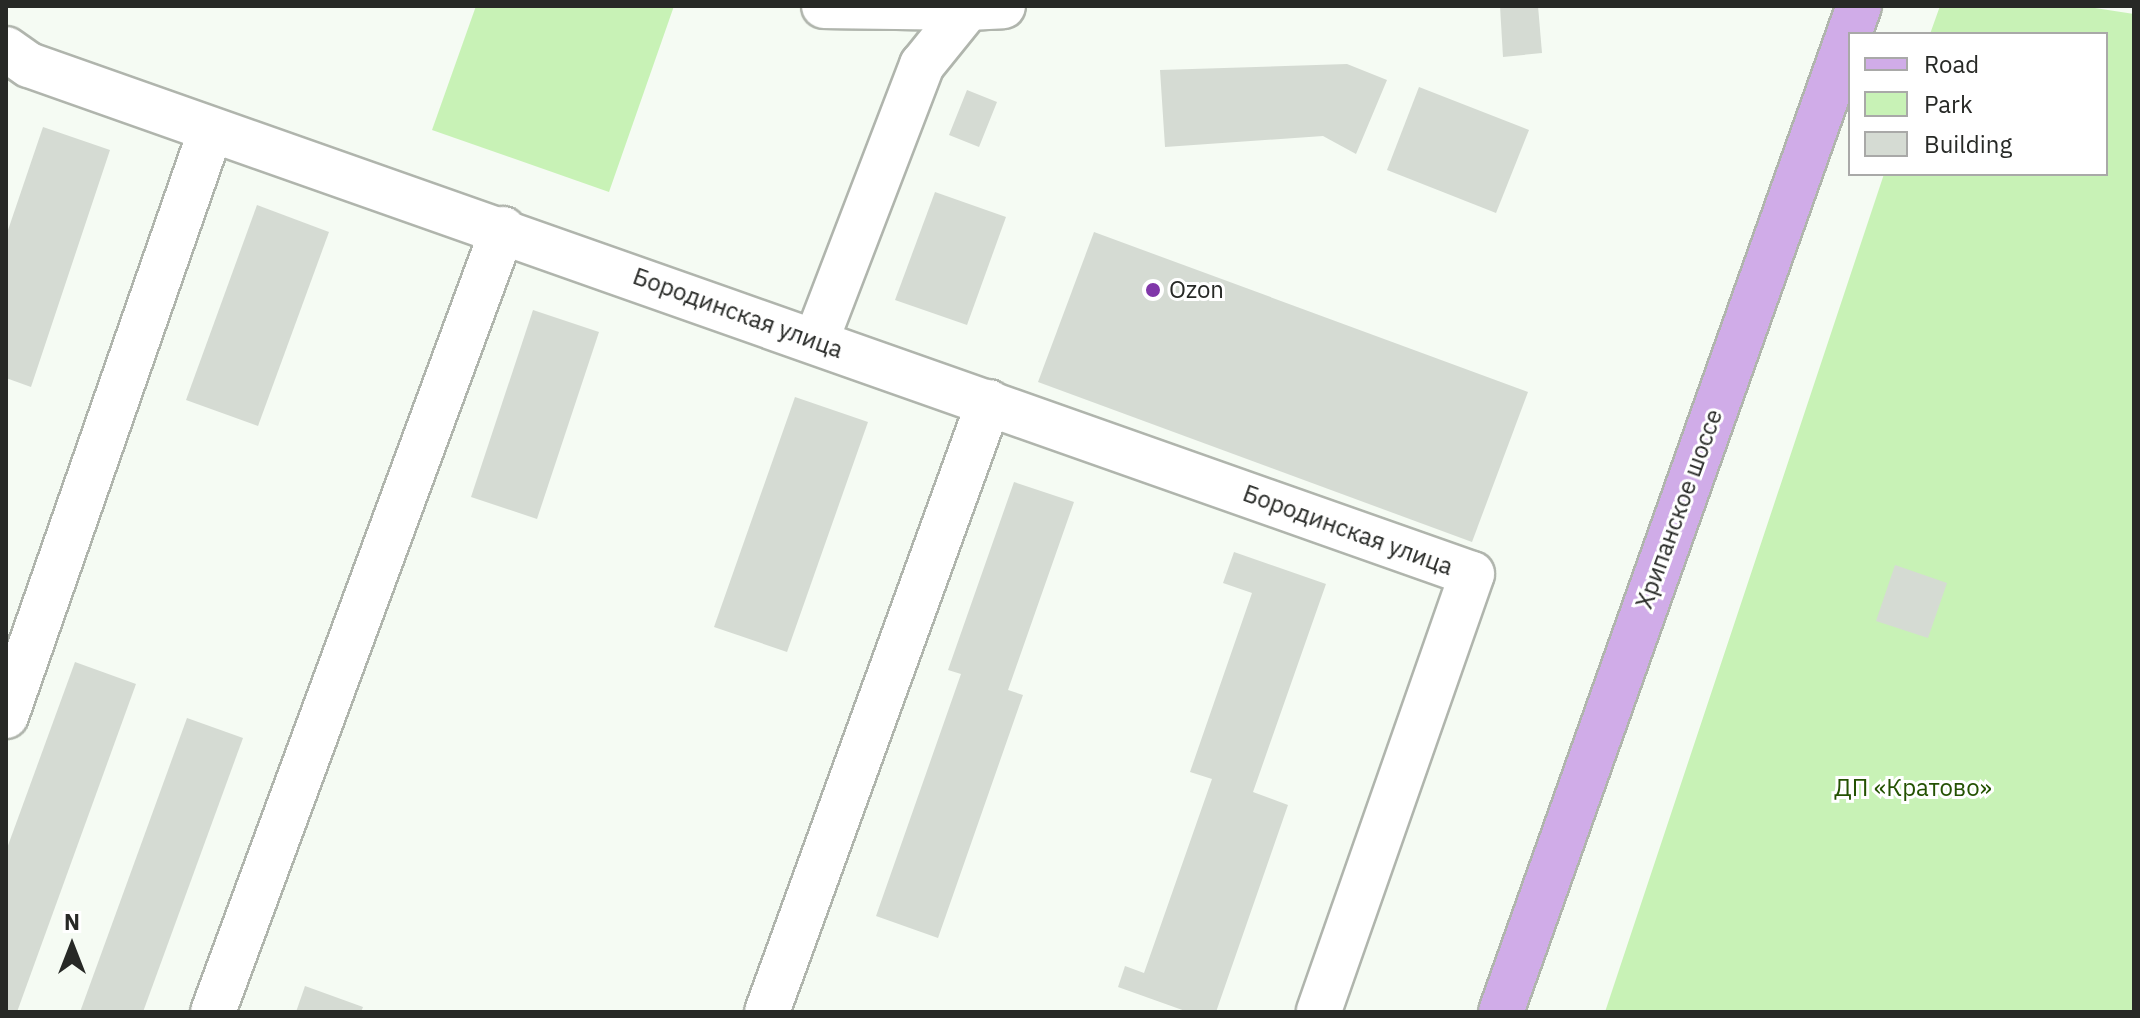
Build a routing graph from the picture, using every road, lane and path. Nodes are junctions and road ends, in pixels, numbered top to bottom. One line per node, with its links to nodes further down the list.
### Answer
1 (824, 6): 3 (street)
2 (1859, 6): 4 (main road, Хрипанское шоссе)
3 (985, 7): 9 (street)
4 (1850, 32)
5 (1848, 37): 16 (main road, Хрипанское шоссе)
6 (6, 49): 7 (street, Бородинская улица)
7 (211, 130): 8 (street, Бородинская улица); 11 (street)
8 (503, 229): 9 (street, Бородинская улица); 13 (street)
9 (816, 341): 10 (street, Бородинская улица)
10 (989, 402): 14 (street); 15 (street, Бородинская улица)
11 (19, 640): 12 (street)
12 (6, 716)
13 (213, 1012)
14 (767, 1012)
15 (1319, 1012)
16 (1501, 1012)

